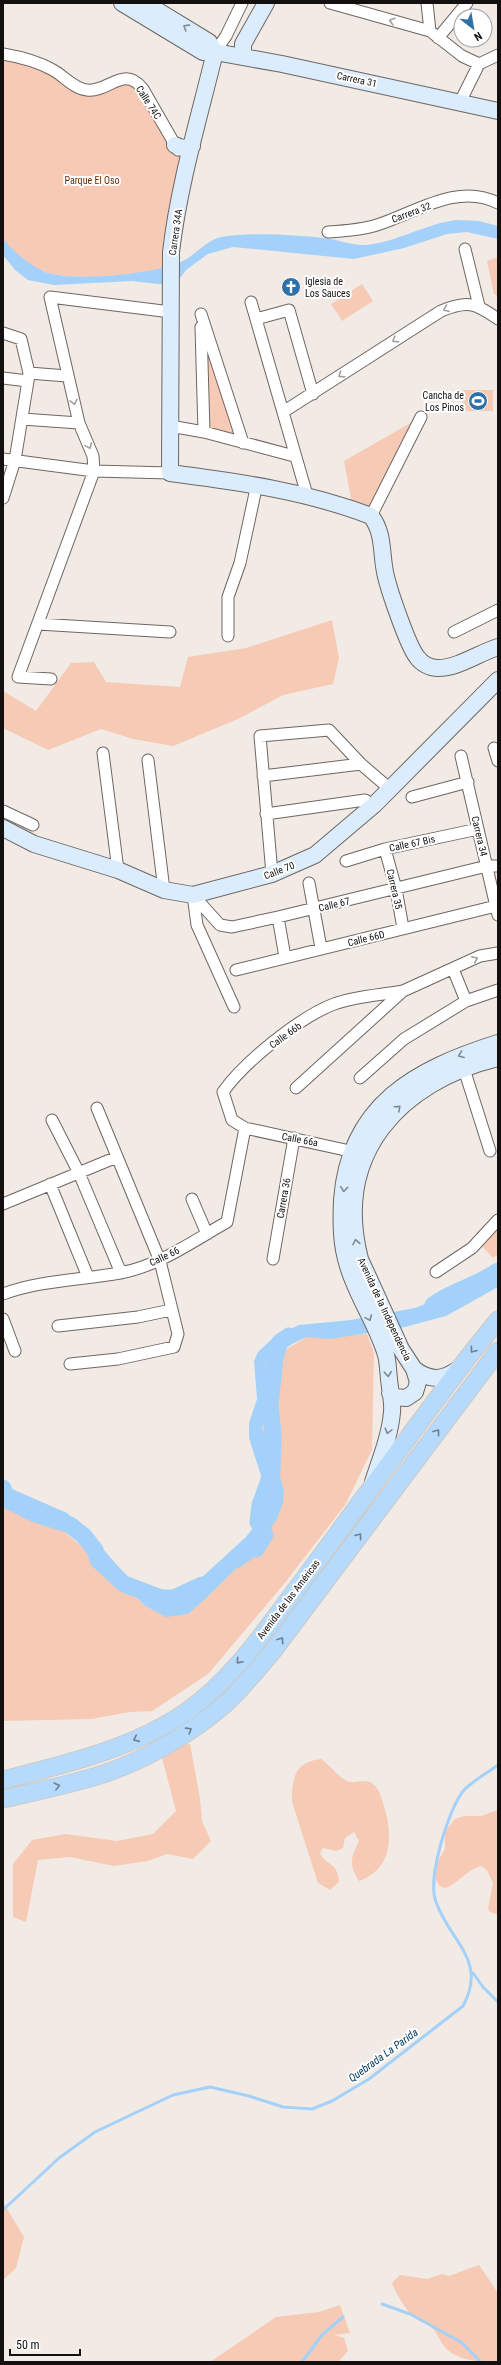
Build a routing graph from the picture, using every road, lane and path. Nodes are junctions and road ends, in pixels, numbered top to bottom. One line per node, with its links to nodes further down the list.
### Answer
1 (122, 3): 9 (main road, Carrera 31)
2 (145, 3): 9 (main road, one-way to 2)
3 (242, 3): 9 (street, Carrera 34A)
4 (266, 3): 12 (main road)
5 (330, 3): 8 (street, one-way to 5)
6 (427, 3): 8 (street)
7 (467, 3): 8 (street)
8 (434, 34): 13 (street)
9 (215, 52): 12 (main road, Carrera 31); 17 (main road, Carrera 34A)
10 (3, 54): 16 (street, Calle 74C)
11 (498, 55): 13 (street)
12 (243, 57): 14 (main road, Carrera 31)
13 (479, 64): 14 (street)
14 (460, 102): 15 (main road, Carrera 31)
15 (498, 111)
16 (176, 145): 17 (main road); 18 (street, Calle 74C)
17 (192, 146): 18 (main road, Carrera 34A)
18 (187, 165): 24 (main road, Carrera 34A)
19 (496, 202): 20 (street, Carrera 32)
20 (328, 232)
21 (465, 249): 23 (street)
22 (251, 302): 25 (street)
23 (479, 306): 26 (street); 31 (street, one-way to 31)
24 (171, 312): 30 (street); 36 (main road, Carrera 34A)
25 (256, 319): 31 (street); 32 (street)
26 (498, 319)
27 (3, 333): 28 (street)
28 (29, 377): 29 (street); 30 (street); 34 (street)
29 (3, 378)
30 (68, 378): 35 (street, one-way to 35)
31 (313, 394): 32 (street)
32 (283, 412): 39 (street)
33 (421, 417): 47 (street)
34 (22, 419): 35 (street); 41 (street)
35 (79, 423): 42 (street, one-way to 42)
36 (170, 426): 37 (street); 43 (main road, Carrera 34A)
37 (204, 432): 38 (street); 38 (street)
38 (244, 443): 39 (street)
39 (294, 456): 45 (street)
40 (3, 459): 41 (street)
41 (15, 460): 42 (street); 46 (street)
42 (94, 471): 43 (street); 49 (street)
43 (170, 473): 44 (main road)
44 (257, 484): 45 (main road); 52 (street)
45 (307, 495): 47 (main road)
46 (3, 498)
47 (372, 516): 53 (main road)
48 (498, 610): 51 (street)
49 (38, 624): 50 (street); 54 (street)
50 (170, 632)
51 (454, 632)
52 (228, 636)
53 (498, 647)
54 (51, 679)
55 (498, 680): 64 (main road, Calle 70)
56 (494, 748): 60 (street)
57 (103, 753): 75 (street)
58 (461, 756): 63 (street, Carrera 34)
59 (148, 760): 79 (street)
60 (498, 761)
61 (361, 764): 62 (street); 62 (street); 64 (street)
62 (263, 776): 68 (street)
63 (468, 782): 65 (street); 71 (street, Carrera 34)
64 (390, 789): 66 (main road, Calle 70)
65 (412, 797)
66 (374, 805): 68 (street); 76 (main road, Calle 70)
67 (3, 811): 69 (street)
68 (266, 814): 76 (street)
69 (33, 825)
70 (3, 828): 75 (main road, Calle 70)
71 (478, 829): 72 (street, Calle 67 Bis); 74 (street, Carrera 34)
72 (385, 849): 73 (street, Calle 67 Bis); 78 (street, Carrera 35)
73 (346, 860)
74 (492, 866): 78 (street, Calle 67); 82 (street, Carrera 34)
75 (118, 870): 79 (main road, Calle 70)
76 (272, 874): 80 (main road, Calle 70)
77 (309, 883): 81 (street)
78 (396, 889): 81 (street, Calle 67); 84 (street, Carrera 35)
79 (164, 890): 80 (main road, Calle 70)
80 (193, 895): 83 (street, Calle 67); 93 (street)
81 (314, 909): 83 (street, Calle 67); 85 (street)
82 (497, 910): 84 (street, Calle 66D)
83 (278, 918): 87 (street)
84 (403, 928): 85 (street, Calle 66D)
85 (321, 948): 87 (street, Calle 66D)
86 (498, 953): 89 (street, one-way to 86)
87 (285, 957): 88 (street, Calle 66D)
88 (236, 970)
89 (453, 970): 91 (street); 92 (street)
90 (498, 990): 92 (street)
91 (403, 991): 98 (street); 101 (street, Calle 66b)
92 (466, 1001): 97 (street)
93 (234, 1008)
94 (498, 1044): 104 (main road, Avenida de la Independencia, one-way to 104)
95 (498, 1058): 96 (main road, Avenida de la Independencia)
96 (464, 1069): 103 (street); 104 (main road, Avenida de la Independencia, one-way to 96)
97 (360, 1078)
98 (296, 1088)
99 (97, 1108): 105 (street)
100 (52, 1120): 106 (street)
101 (245, 1128): 102 (street, Calle 66a); 111 (street, Calle 66)
102 (294, 1138): 104 (street, Calle 66a); 112 (street, Carrera 36)
103 (490, 1151)
104 (360, 1153): 117 (main road, Avenida de la Independencia)
105 (117, 1157): 106 (street); 113 (street)
106 (79, 1173): 107 (street); 115 (street)
107 (50, 1184): 109 (street); 116 (street)
108 (192, 1199): 111 (street)
109 (3, 1204)
110 (498, 1220): 114 (street)
111 (207, 1234): 113 (street, Calle 66)
112 (273, 1259)
113 (160, 1260): 115 (street, Calle 66); 119 (street)
114 (436, 1272)
115 (121, 1273): 116 (street, Calle 66)
116 (88, 1276): 118 (street, Calle 66)
117 (360, 1280): 127 (main road, Avenida de la Independencia); 128 (main road, Avenida de la Independencia, one-way to 128)
118 (3, 1294)
119 (171, 1310): 122 (street); 125 (street)
120 (3, 1319): 123 (street)
121 (498, 1320): 126 (main road, Avenida de las Américas, one-way to 126)
122 (58, 1326)
123 (15, 1351)
124 (498, 1351): 131 (main road, Avenida de las Américas, one-way to 124)
125 (70, 1364)
126 (460, 1368): 127 (main road); 129 (main road, Avenida de las Américas)
127 (414, 1369): 128 (main road)
128 (390, 1393): 129 (main road, Avenida de la Independencia, one-way to 129)
129 (372, 1487): 130 (main road, Avenida de las Américas)
130 (314, 1564): 131 (main road); 132 (main road, Avenida de las Américas, one-way to 132)
131 (328, 1577): 133 (main road, Avenida de las Américas, one-way to 131)
132 (3, 1780)
133 (3, 1799)

